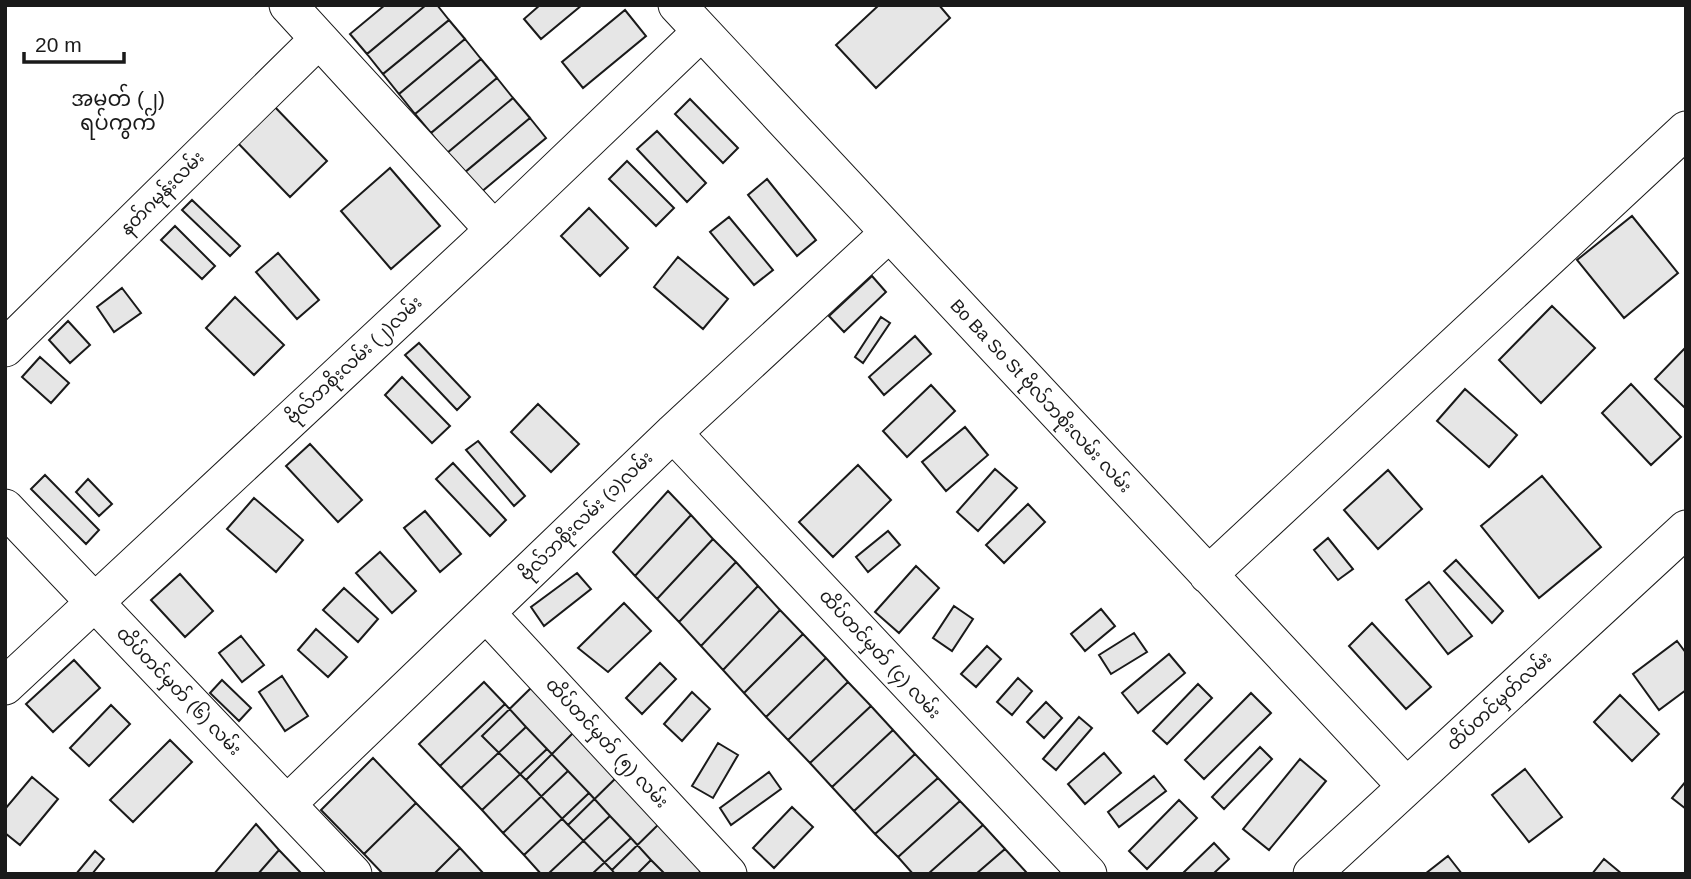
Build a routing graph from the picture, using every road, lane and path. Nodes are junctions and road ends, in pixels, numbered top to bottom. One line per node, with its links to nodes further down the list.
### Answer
1 (288, 5): 4 (street)
2 (677, 5): 3 (street, Bo Ba So St ဗိုလ်ဘစိုးလမ်း လမ်း)
3 (701, 32): 6 (street, ဗိုလ်ဘစိုးလမ်း (၂)လမ်း); 7 (street, Bo Ba So St ဗိုလ်ဘစိုးလမ်း လမ်း)
4 (319, 39): 6 (street); 8 (street, နတ်ဂမုန်းလမ်း)
5 (1686, 130): 12 (street)
6 (494, 230): 13 (street, ဗိုလ်ဘစိုးလမ်း (၂)လမ်း)
7 (889, 233): 9 (street, ဗိုလ်ဘစိုးလမ်း (၁)လမ်း); 12 (street, Bo Ba So St ဗိုလ်ဘစိုးလမ်း လမ်း)
8 (5, 348)
9 (673, 433): 14 (street, ဗိုလ်ဘစိုးလမ်း (၁)လမ်း); 20 (street, ထိပ်တင်မှတ် (၄) လမ်း)
10 (5, 508): 13 (street, ထိပ်တင်မှတ် (၆) လမ်း)
11 (1686, 529): 16 (street, ထိပ်တင်မှတ်လမ်း)
12 (1208, 575): 16 (street, Bo Ba So St ဗိုလ်ဘစိုးလမ်း လမ်း)
13 (94, 602): 15 (street, ဗိုလ်ဘစိုးလမ်း (၂)လမ်း); 17 (street, ထိပ်တင်မှတ် (၆) လမ်း)
14 (486, 613): 17 (street, ဗိုလ်ဘစိုးလမ်း (၁)လမ်း); 19 (street, ထိပ်တင်မှတ် (၅) လမ်း)
15 (5, 686)
16 (1406, 786): 21 (street, ထိပ်တင်မှတ်လမ်း)
17 (287, 804): 18 (street, ထိပ်တင်မှတ် (၆) လမ်း)
18 (354, 874)
19 (728, 874)
20 (1088, 874)
21 (1312, 874)

